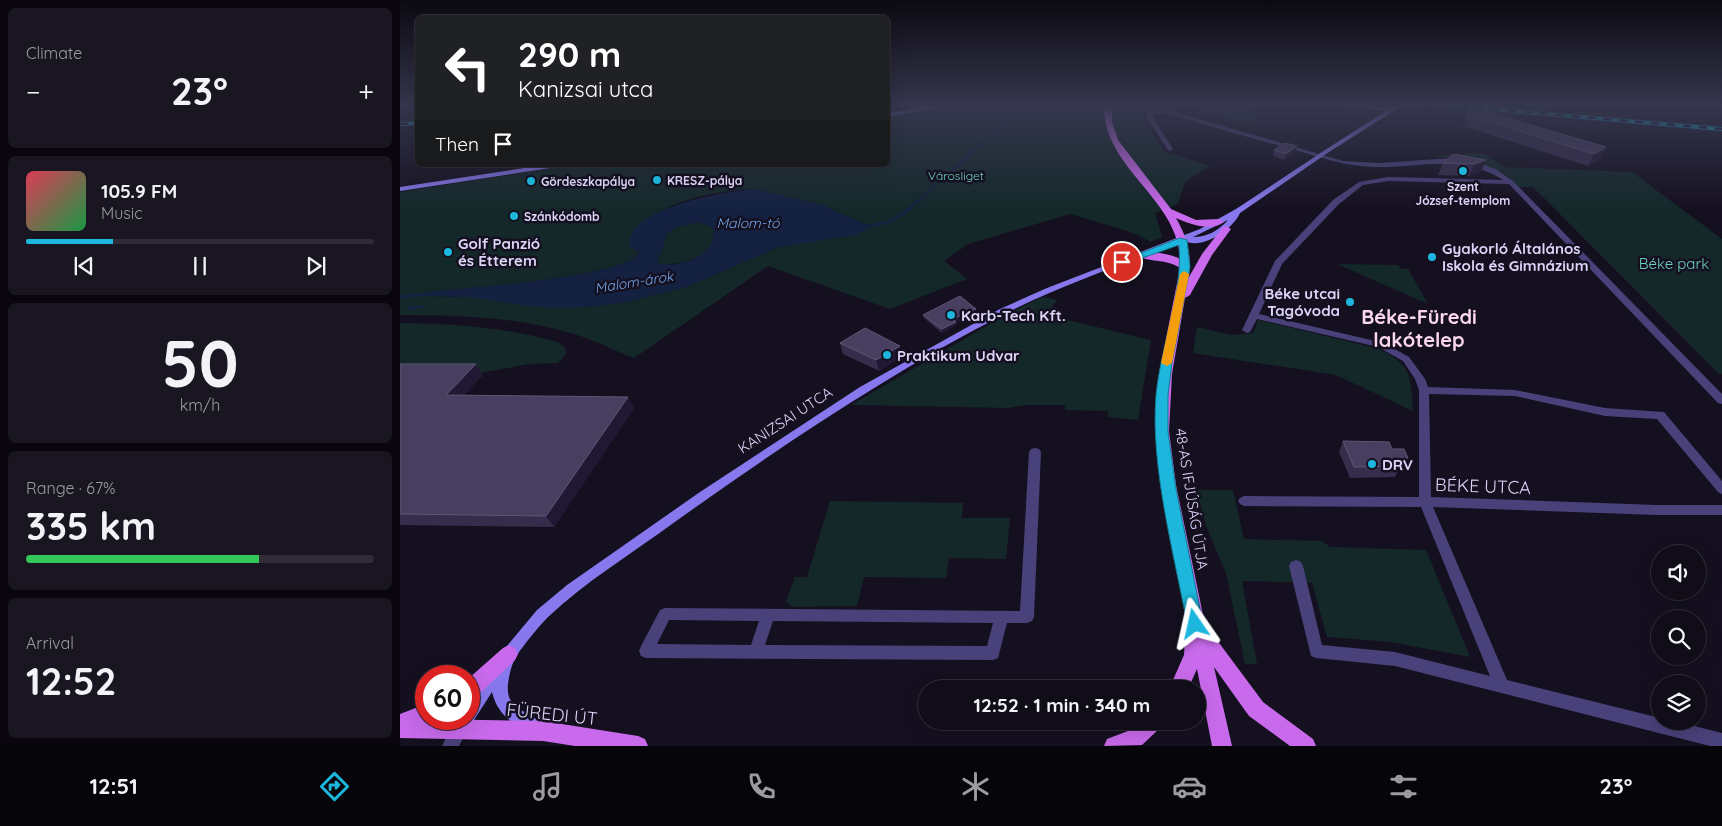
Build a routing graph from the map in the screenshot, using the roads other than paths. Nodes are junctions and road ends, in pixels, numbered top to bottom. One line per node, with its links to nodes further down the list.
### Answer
1 (1115, 140): 10 (main road, 48-AS IFJÚSÁG ÚTJA)
2 (1165, 140): 5 (street)
3 (1265, 140): 6 (street)
4 (1345, 140): 6 (street)
5 (1170, 148)
6 (1320, 156): 8 (street); 11 (street)
7 (544, 167): 9 (street)
8 (1511, 182): 15 (street); 19 (street)
9 (400, 189)
10 (1167, 209): 11 (main road); 12 (main road, 48-AS IFJÚSÁG ÚTJA)
11 (1223, 225): 12 (street, KANIZSAI UTCA); 16 (main road)
12 (1183, 240): 13 (street, KANIZSAI UTCA); 14 (main road, 48-AS IFJÚSÁG ÚTJA)
13 (1142, 255): 14 (main road); 30 (street, KANIZSAI UTCA)
14 (1185, 267): 16 (main road, 48-AS IFJÚSÁG ÚTJA)
15 (1253, 314): 17 (street); 18 (street)
16 (1176, 315): 28 (main road, 48-AS IFJÚSÁG ÚTJA)
17 (1247, 330)
18 (1424, 390): 21 (street); 23 (street)
19 (1722, 400)
20 (1035, 452): 27 (street)
21 (1722, 489)
22 (1244, 501): 23 (street, BÉKE UTCA)
23 (1425, 502): 24 (street, BÉKE UTCA); 33 (street)
24 (1722, 510)
25 (1296, 566): 33 (street)
26 (768, 614): 27 (street); 29 (street); 29 (street)
27 (1001, 618): 29 (street)
28 (1195, 624): 32 (main road); 47 (main road); 48 (main road)
29 (756, 651)
30 (509, 654): 31 (main road); 34 (street, KANIZSAI UTCA); 42 (street)
31 (480, 680)
32 (1182, 680)
33 (1502, 686): 43 (street)
34 (480, 698)
35 (415, 718): 37 (main road)
36 (480, 723): 42 (main road, FÜREDI ÚT)
37 (400, 724)
38 (415, 726): 39 (main road, FÜREDI ÚT)
39 (400, 728)
40 (460, 730): 44 (street)
41 (1143, 730): 46 (main road)
42 (543, 731): 45 (main road, FÜREDI ÚT)
43 (1722, 741)
44 (450, 746)
45 (638, 746)
46 (1114, 746)
47 (1222, 746)
48 (1306, 746)

